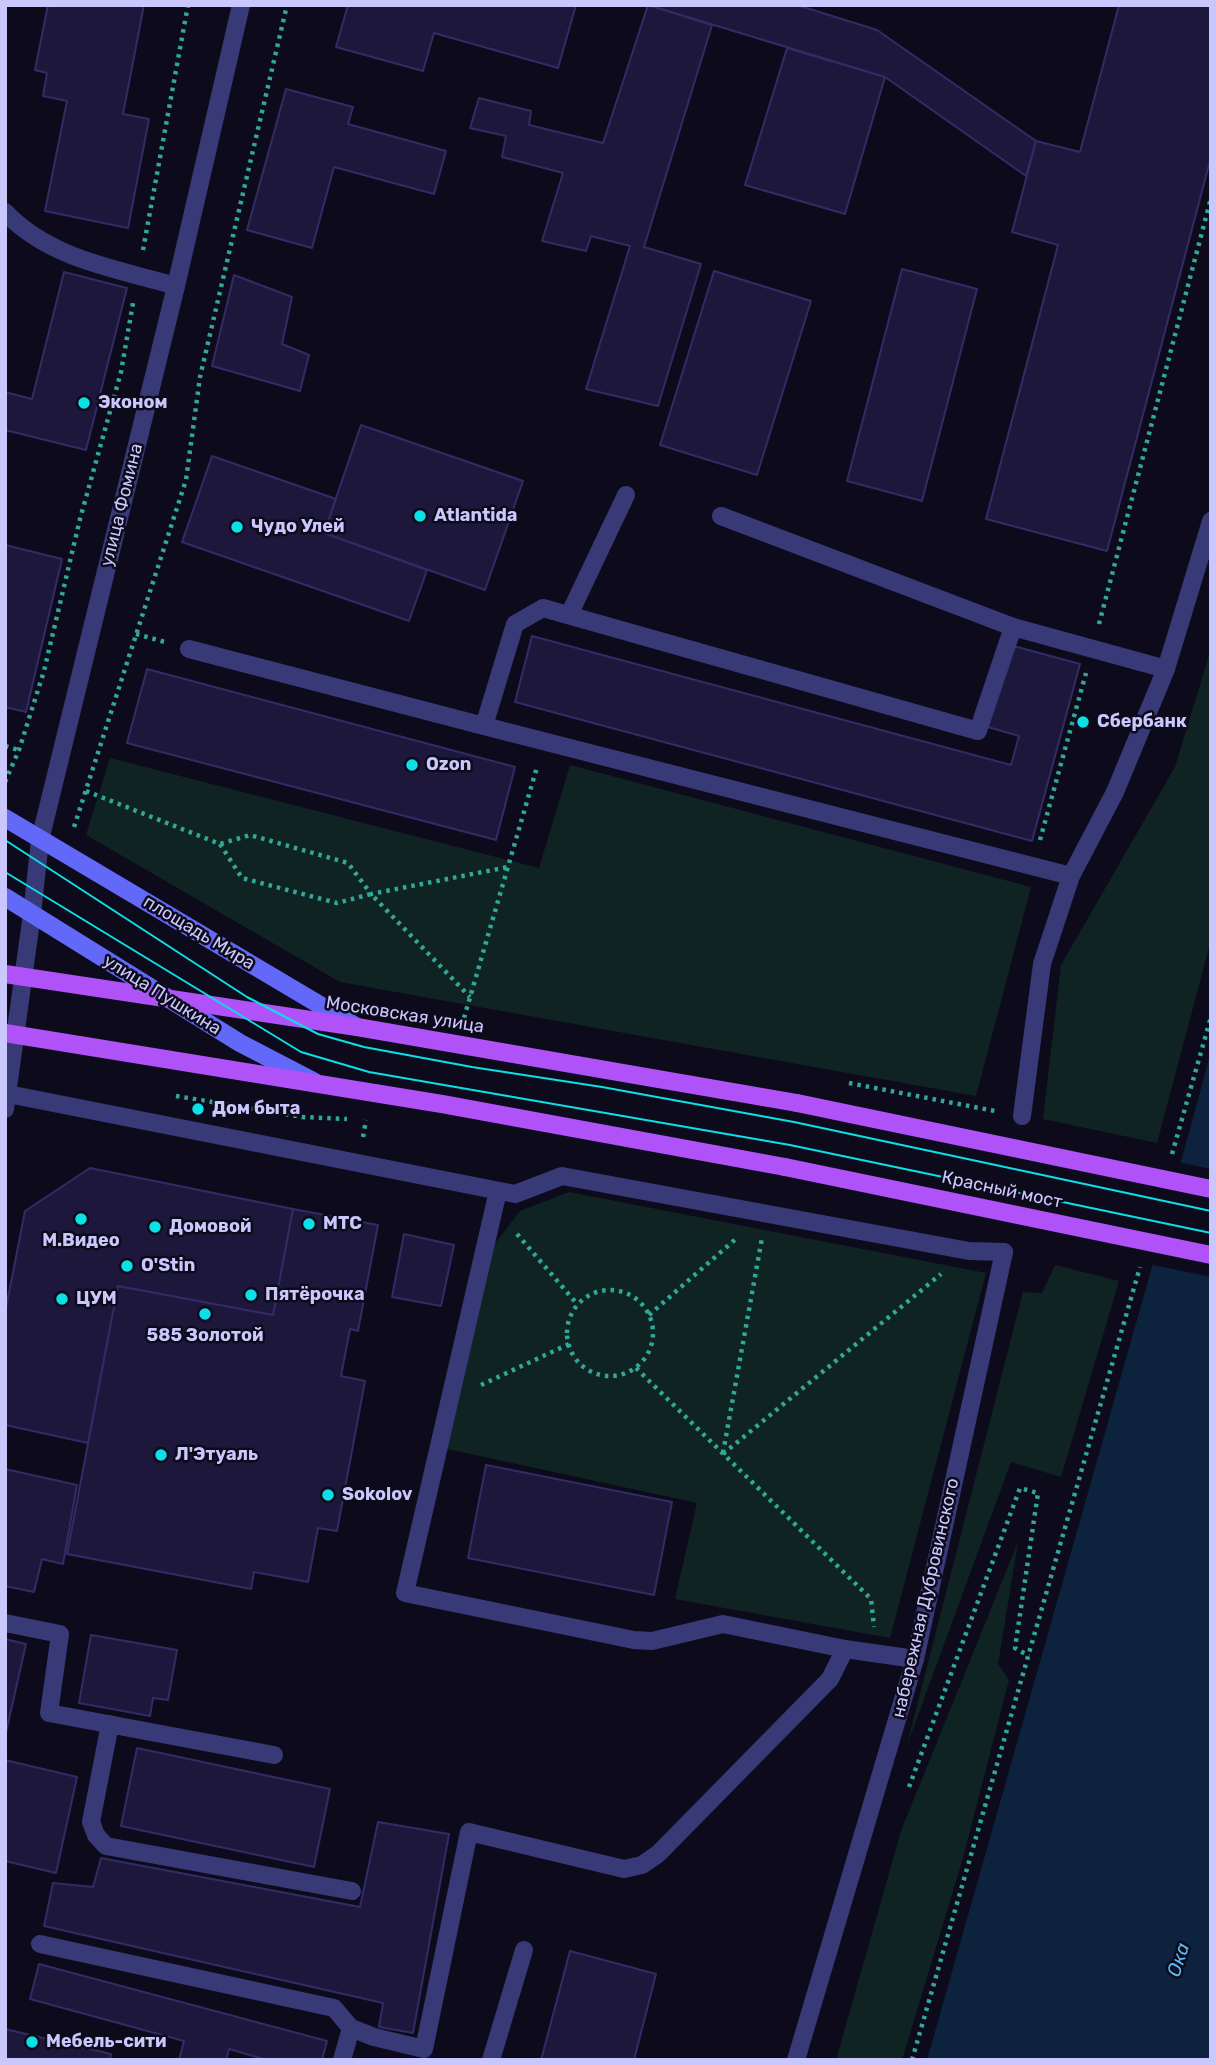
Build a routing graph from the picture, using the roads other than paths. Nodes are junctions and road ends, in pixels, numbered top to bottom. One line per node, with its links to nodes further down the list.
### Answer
1 (241, 5): 3 (street, улица Фомина)
2 (5, 212): 3 (street)
3 (176, 286): 13 (street, улица Фомина)
4 (626, 495): 7 (street)
5 (721, 516): 8 (street)
6 (1211, 521): 10 (street)
7 (569, 615): 8 (street); 11 (street)
8 (1013, 627): 10 (street)
9 (190, 649): 11 (street)
10 (1166, 669): 14 (street)
11 (484, 726): 14 (street)
12 (5, 818): 13 (main road)
13 (40, 840): 16 (street, улица Фомина); 19 (main road, площадь Мира)
14 (1071, 876): 23 (street)
15 (5, 897): 16 (main road, улица Пушкина)
16 (32, 915): 17 (street, улица Фомина); 18 (main road, улица Пушкина)
17 (14, 976): 18 (main road, Московская улица); 20 (street, улица Фомина)
18 (169, 999): 19 (main road, Московская улица); 21 (main road, улица Пушкина)
19 (357, 1027): 24 (main road, Московская улица, bridge)
20 (10, 1034): 21 (main road); 22 (street, улица Фомина)
21 (323, 1086): 26 (main road, Красный мост, bridge)
22 (7, 1101): 25 (street)
23 (1022, 1116)
24 (1211, 1189)
25 (496, 1199): 28 (street); 29 (street, набережная Дубровинского)
26 (1211, 1255)
27 (5, 1623): 30 (street)
28 (845, 1650): 29 (street); 35 (street)
29 (915, 1659): 38 (street, набережная Дубровинского)
30 (110, 1724): 31 (street); 32 (street)
31 (275, 1755)
32 (352, 1891)
33 (40, 1944): 35 (street)
34 (524, 1950): 37 (street)
35 (351, 2028): 36 (street)
36 (342, 2060)
37 (491, 2060)
38 (796, 2060)

